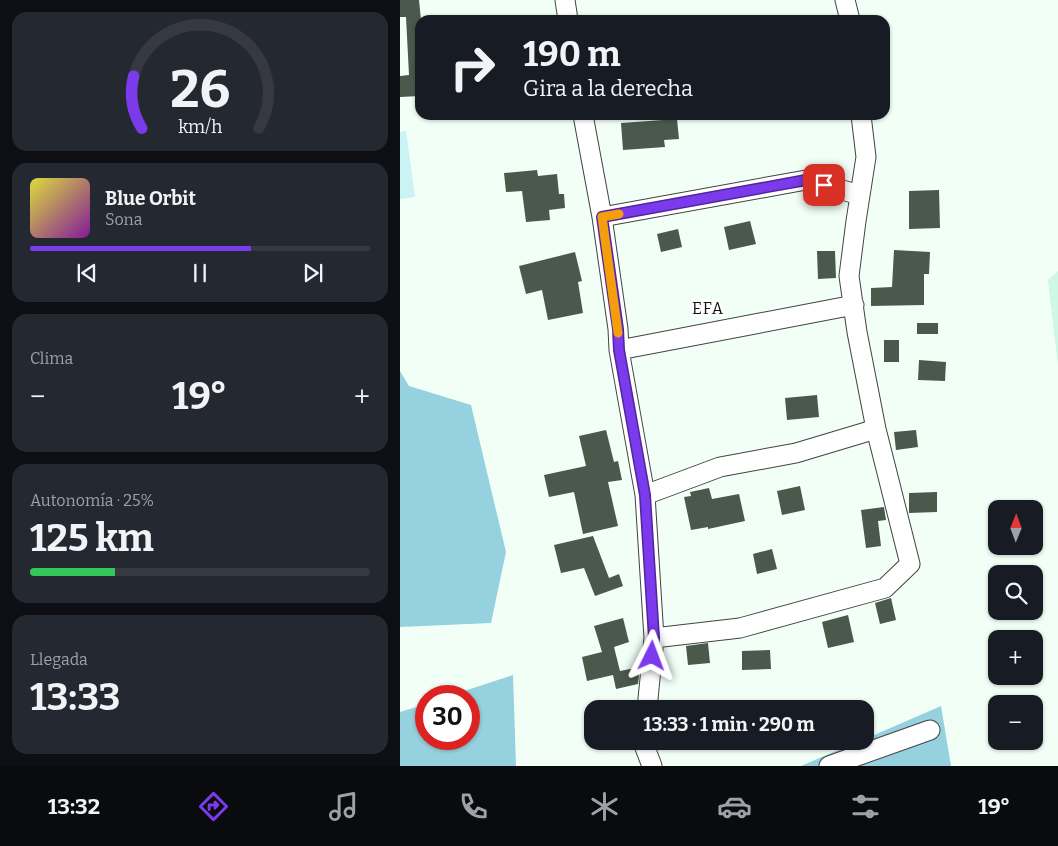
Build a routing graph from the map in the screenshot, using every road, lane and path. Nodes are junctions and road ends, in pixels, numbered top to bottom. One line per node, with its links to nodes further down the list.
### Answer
1 (565, 0): 3 (street)
2 (845, 0): 4 (street)
3 (567, 15)
4 (849, 15)
5 (584, 120): 8 (street)
6 (862, 120): 7 (street)
7 (860, 195): 8 (street); 9 (street)
8 (602, 217): 10 (street)
9 (854, 305): 10 (street); 11 (street)
10 (619, 350): 12 (street)
11 (876, 429): 12 (street); 13 (street)
12 (645, 495): 13 (street)
13 (654, 638): 14 (street)
14 (648, 700)
15 (930, 730): 18 (street)
16 (646, 750): 17 (street)
17 (652, 766)
18 (828, 766)

